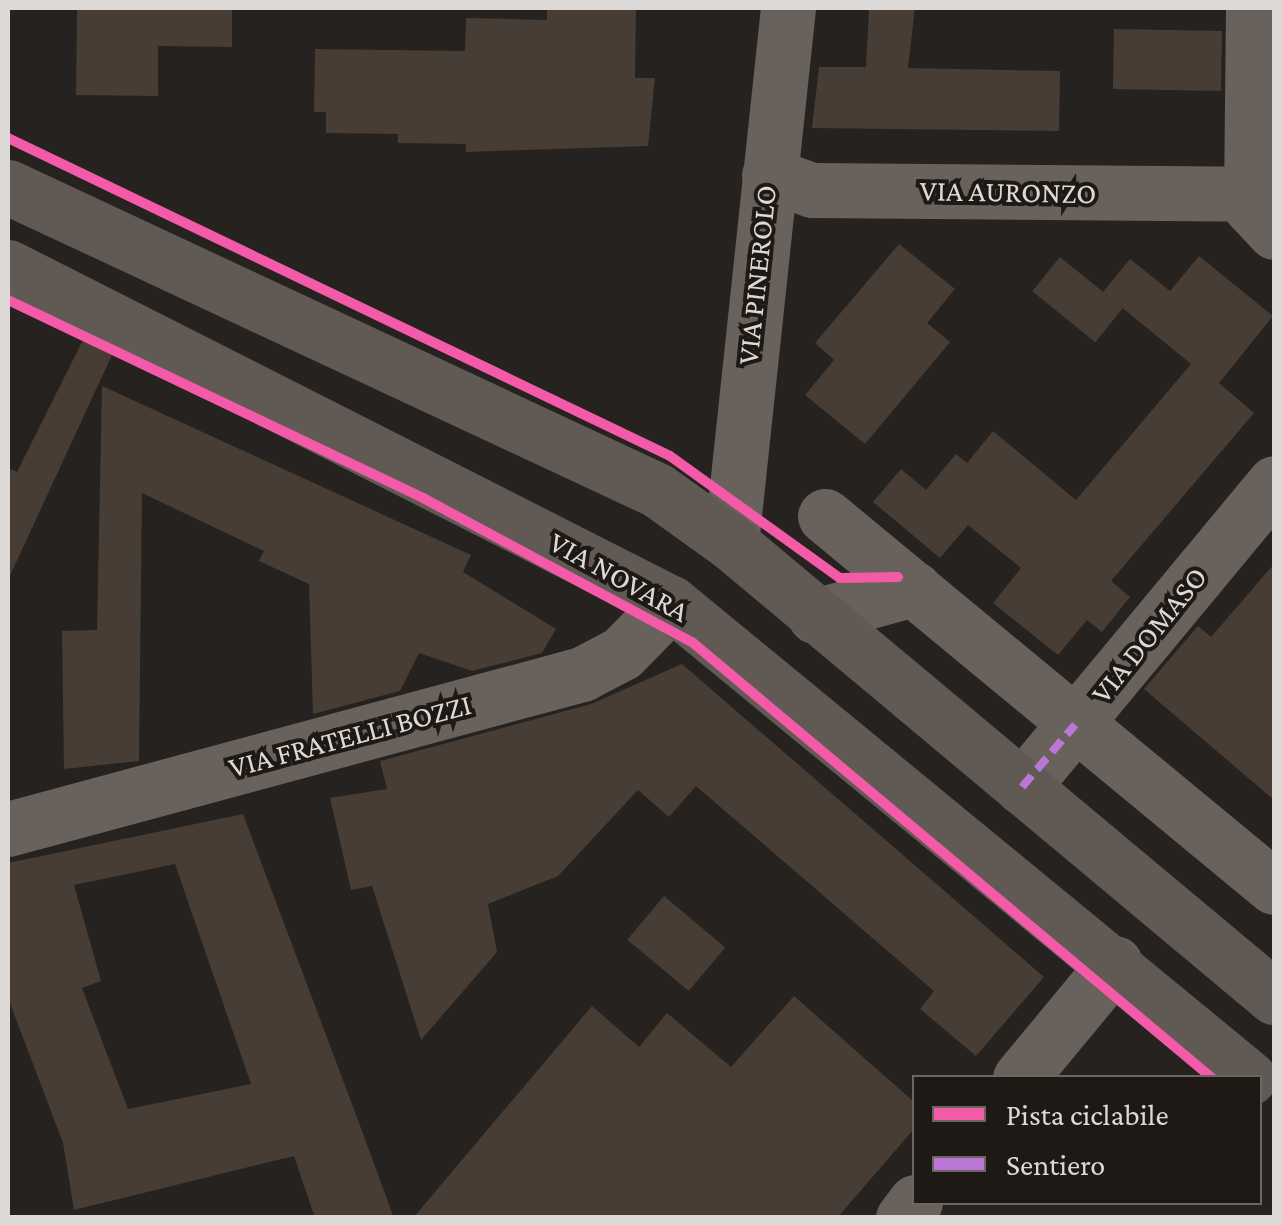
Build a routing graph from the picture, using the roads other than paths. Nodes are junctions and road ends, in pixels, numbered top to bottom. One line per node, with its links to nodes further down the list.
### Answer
1 (788, 8): 3 (street, VIA PINEROLO)
2 (1253, 8): 5 (street)
3 (769, 175): 5 (street, VIA AURONZO); 9 (street, VIA PINEROLO)
4 (8, 187): 9 (street)
5 (1262, 213)
6 (8, 267): 11 (street, VIA NOVARA)
7 (1274, 483): 13 (street, VIA DOMASO)
8 (825, 516): 10 (street)
9 (731, 543): 12 (street)
10 (914, 589): 12 (street); 13 (street)
11 (671, 603): 15 (street, VIA FRATELLI BOZZI); 17 (street, VIA NOVARA)
12 (814, 616): 14 (street)
13 (1076, 725): 14 (street, VIA DOMASO); 16 (street)
14 (1022, 787): 18 (street)
15 (8, 829)
16 (1274, 887)
17 (1115, 963): 19 (street); 20 (street, VIA NOVARA)
18 (1274, 997)
19 (1022, 1075)
20 (1245, 1075)

